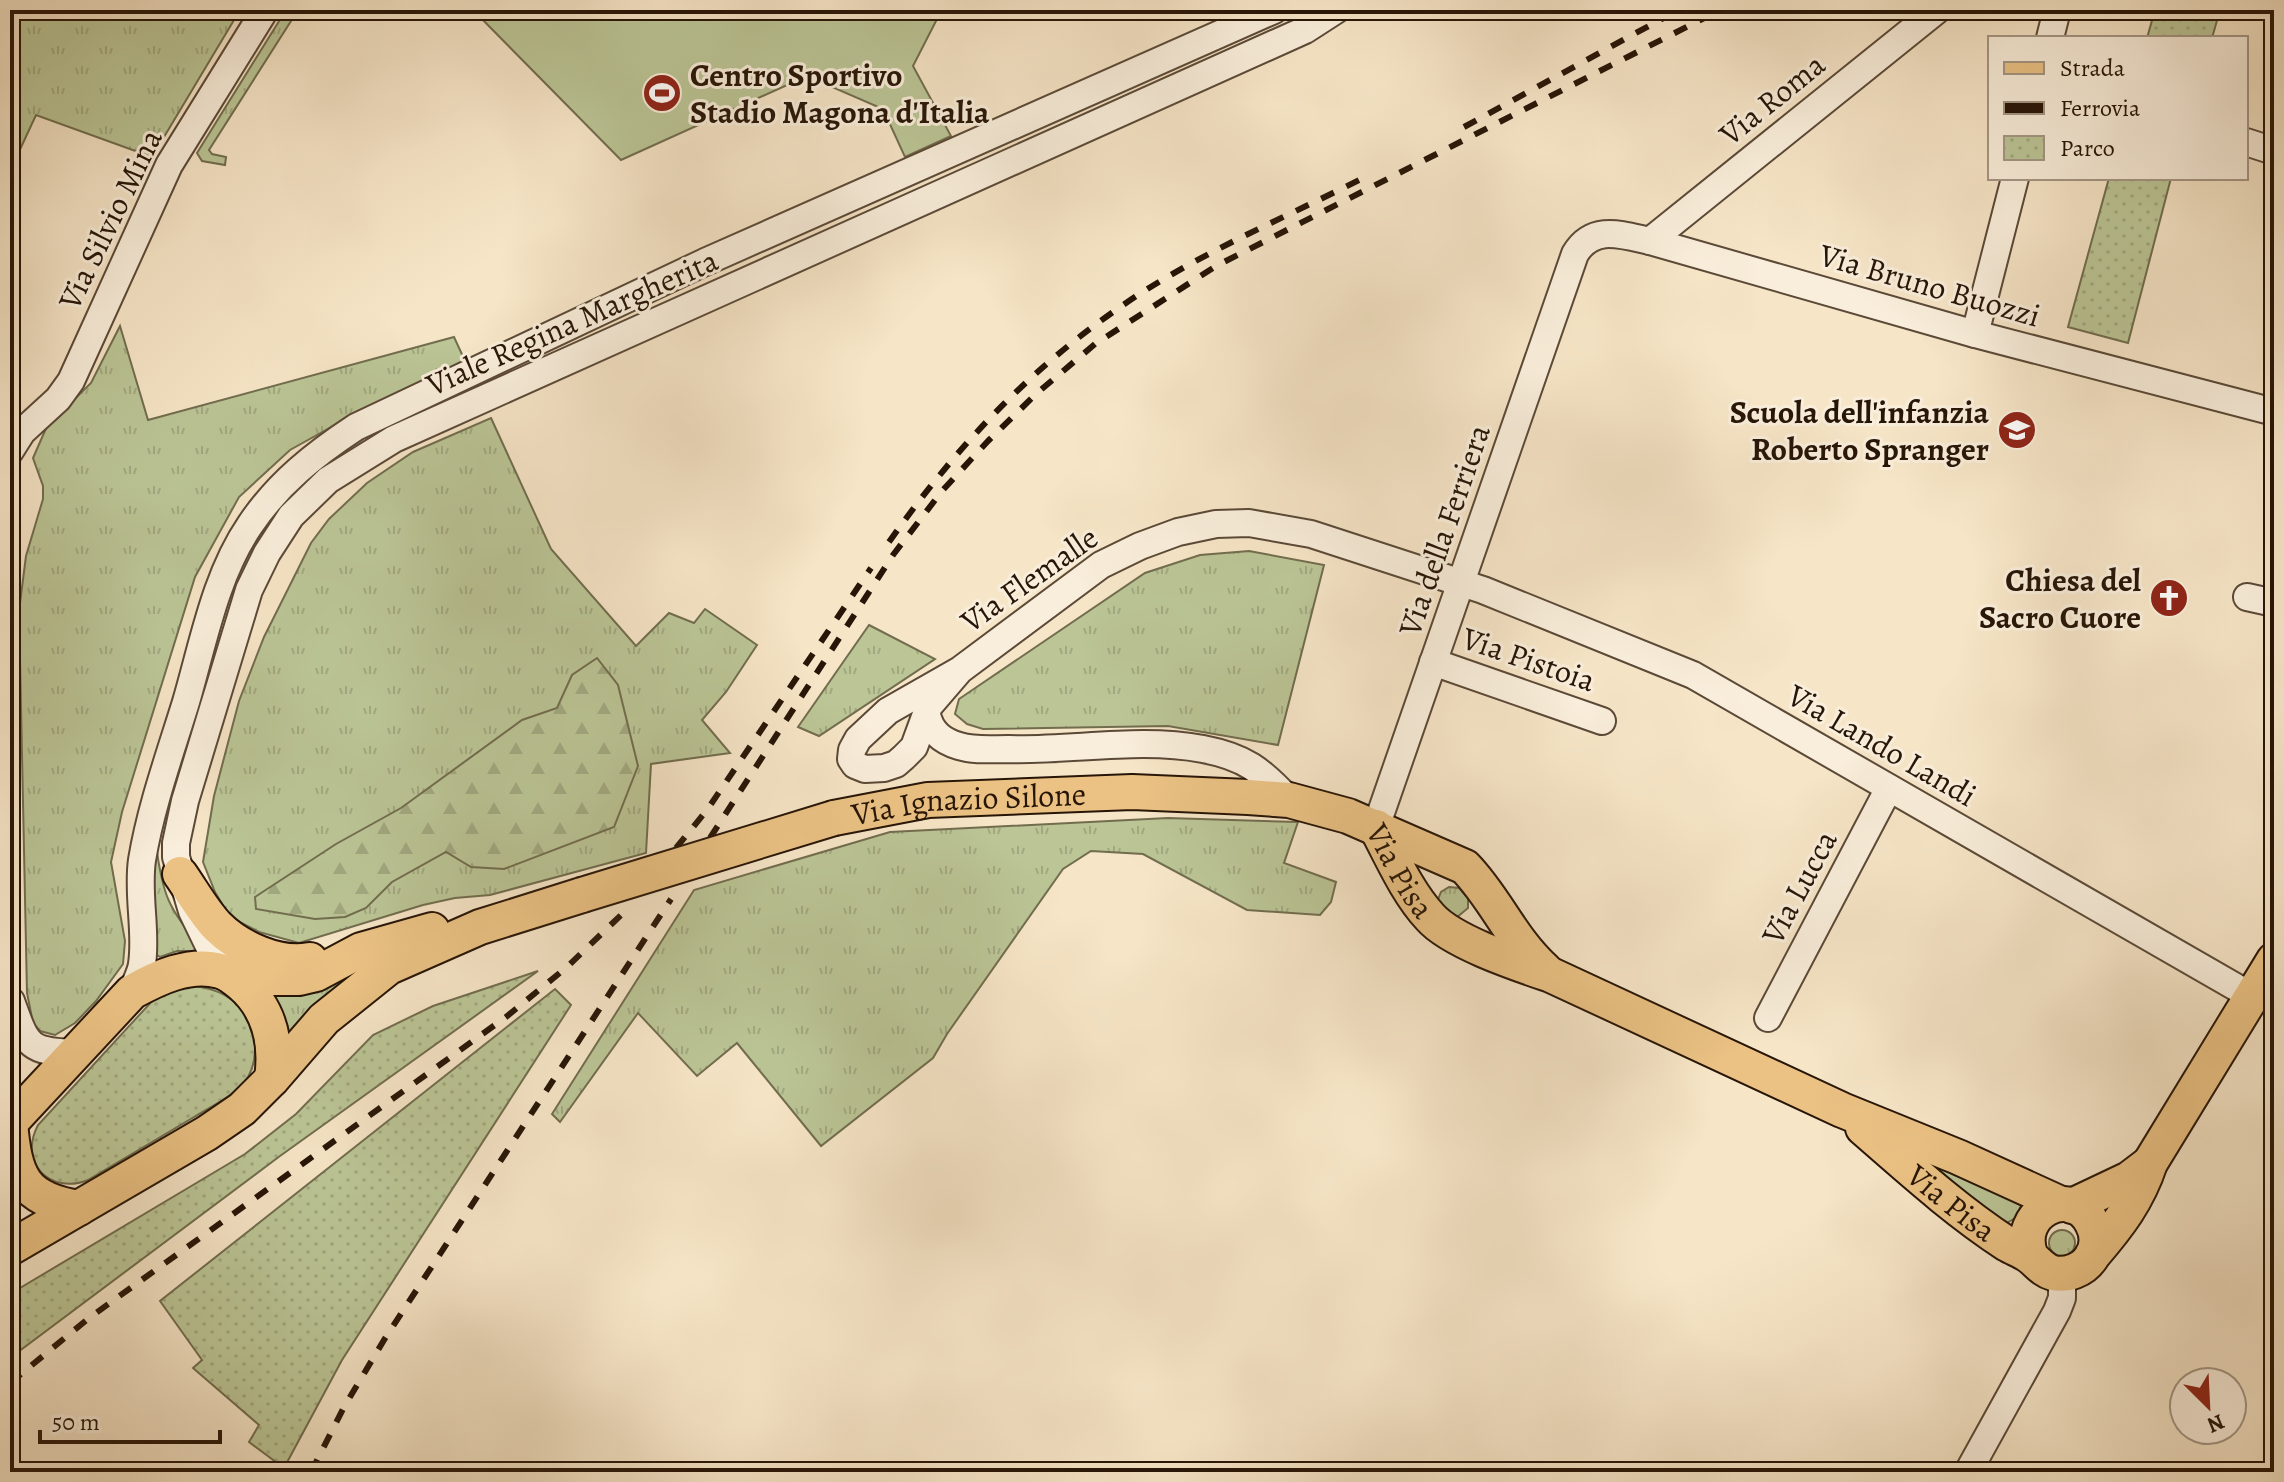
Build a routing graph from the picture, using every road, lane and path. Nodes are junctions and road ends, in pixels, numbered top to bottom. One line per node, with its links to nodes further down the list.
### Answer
1 (265, 10): 16 (street, Via Silvio Mina)
2 (1274, 10): 12 (street, Viale Regina Margherita)
3 (1336, 10): 13 (street, Viale Regina Margherita)
4 (1937, 10): 10 (street, Via Roma)
5 (2057, 10): 6 (street)
6 (2050, 36)
7 (2248, 143): 8 (street)
8 (2274, 151)
9 (2014, 180): 14 (street)
10 (1650, 241): 11 (street, Via Bruno Buozzi); 14 (street, Via Bruno Buozzi)
11 (1575, 254): 17 (street, Via della Ferriera)
12 (659, 284): 13 (street); 37 (street, Viale Regina Margherita)
13 (674, 314): 27 (street, Viale Regina Margherita)
14 (1975, 334): 15 (street, Via Bruno Buozzi)
15 (2274, 412)
16 (10, 451)
17 (1462, 584): 20 (street, Via della Ferriera); 21 (street, Via Flemalle); 24 (street, Via Lando Landi)
18 (2247, 597): 19 (street)
19 (2274, 603)
20 (1433, 662): 23 (street, Via Pistoia); 26 (street, Via della Ferriera)
21 (960, 670): 22 (street, Via Flemalle); 22 (street, Via Flemalle)
22 (927, 715): 25 (street)
23 (1602, 721)
24 (1889, 788): 35 (street, Via Lando Landi); 39 (street, Via Lucca)
25 (1289, 800): 26 (main road, Via Ignazio Silone); 29 (main road, Via Ignazio Silone, bridge)
26 (1376, 827): 28 (main road, Via Pisa); 30 (main road, Via Pisa)
27 (180, 874): 31 (main road); 33 (street, Viale Regina Margherita)
28 (1490, 901): 30 (main road); 34 (main road, Via Pisa)
29 (480, 927): 31 (main road, Via Ignazio Silone); 41 (main road, Via Ignazio Silone)
30 (1457, 935): 34 (main road, Via Pisa)
31 (361, 950): 33 (main road, Via Ignazio Silone)
32 (2274, 960): 35 (main road)
33 (228, 975): 37 (main road, Via Ignazio Silone); 41 (main road)
34 (1551, 975): 42 (main road, Via Pisa)
35 (2264, 989): 44 (main road)
36 (10, 992): 38 (street)
37 (132, 992): 40 (main road)
38 (10, 1003): 40 (street)
39 (1768, 1018)
40 (76, 1053): 43 (main road)
41 (272, 1079): 46 (main road, Via Ignazio Silone)
42 (1842, 1110): 45 (main road, Via Pisa); 49 (main road, Via Pisa)
43 (10, 1123): 46 (main road)
44 (2150, 1163): 45 (main road); 48 (main road)
45 (2066, 1205): 48 (main road); 49 (main road)
46 (79, 1208): 47 (main road)
47 (10, 1248)
48 (2092, 1256): 50 (main road)
49 (2031, 1257): 50 (main road)
50 (2062, 1274): 51 (street)
51 (1968, 1472)

